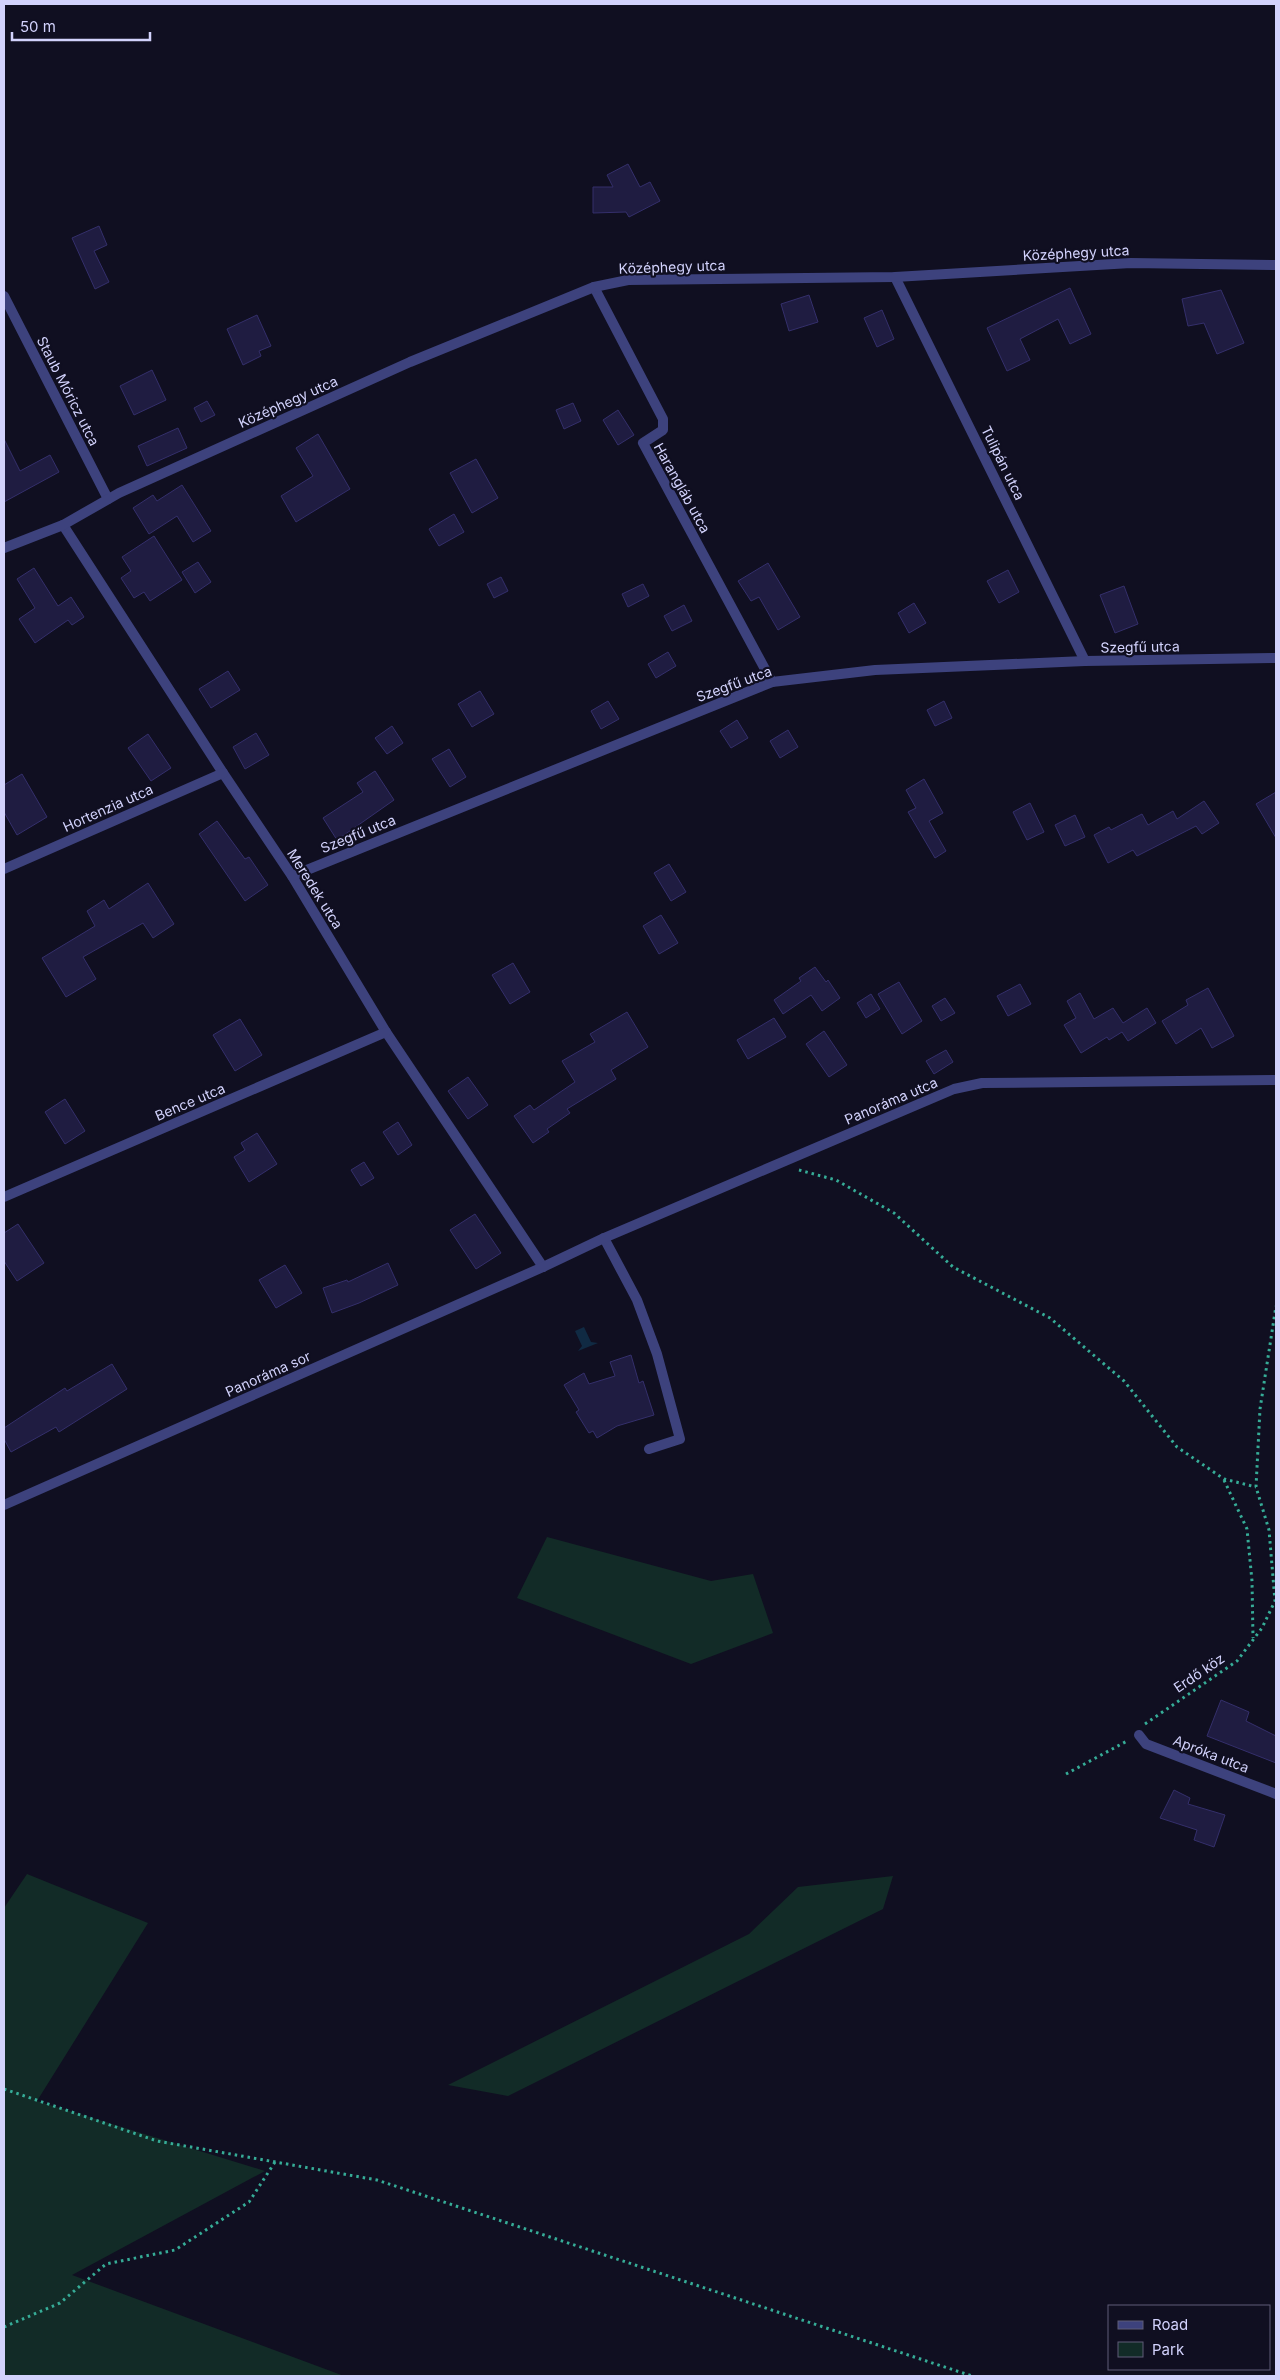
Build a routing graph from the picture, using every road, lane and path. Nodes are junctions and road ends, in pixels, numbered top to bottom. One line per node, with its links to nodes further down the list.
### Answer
1 (1276, 265): 2 (street, Középhegy utca)
2 (895, 277): 3 (street, Középhegy utca); 9 (street, Tulipán utca)
3 (594, 287): 5 (street, Középhegy utca); 10 (street, Harangláb utca)
4 (4, 296): 5 (street, Staub Móricz utca)
5 (108, 499): 6 (street, Középhegy utca)
6 (63, 526): 7 (street, Középhegy utca); 11 (street, Meredek utca)
7 (4, 548)
8 (1276, 658): 9 (street, Szegfű utca)
9 (1085, 661): 10 (street, Szegfű utca)
10 (772, 682): 13 (street, Szegfű utca)
11 (223, 773): 12 (street, Hortenzia utca); 13 (street, Meredek utca)
12 (4, 868)
13 (292, 876): 14 (street, Meredek utca)
14 (386, 1032): 17 (street, Bence utca); 19 (street, Meredek utca)
15 (1276, 1080): 16 (street, Panoráma utca)
16 (776, 1165): 18 (street, Panoráma utca); 22 (path)
17 (4, 1196)
18 (604, 1238): 19 (street, Panoráma utca); 21 (street)
19 (543, 1267): 24 (street, Panoráma sor)
20 (1276, 1306): 23 (path, Erdő köz)
21 (649, 1449)
22 (1224, 1479): 23 (path); 25 (path)
23 (1256, 1487): 25 (path, Erdő köz)
24 (4, 1505)
25 (1253, 1638): 26 (path, Erdő köz)
26 (1139, 1735): 27 (path, Erdő köz); 28 (street, Apróka utca)
27 (1066, 1774)
28 (1276, 1794)
29 (4, 2089): 30 (path)
30 (275, 2162): 31 (path); 32 (path)
31 (4, 2327)
32 (972, 2376)

